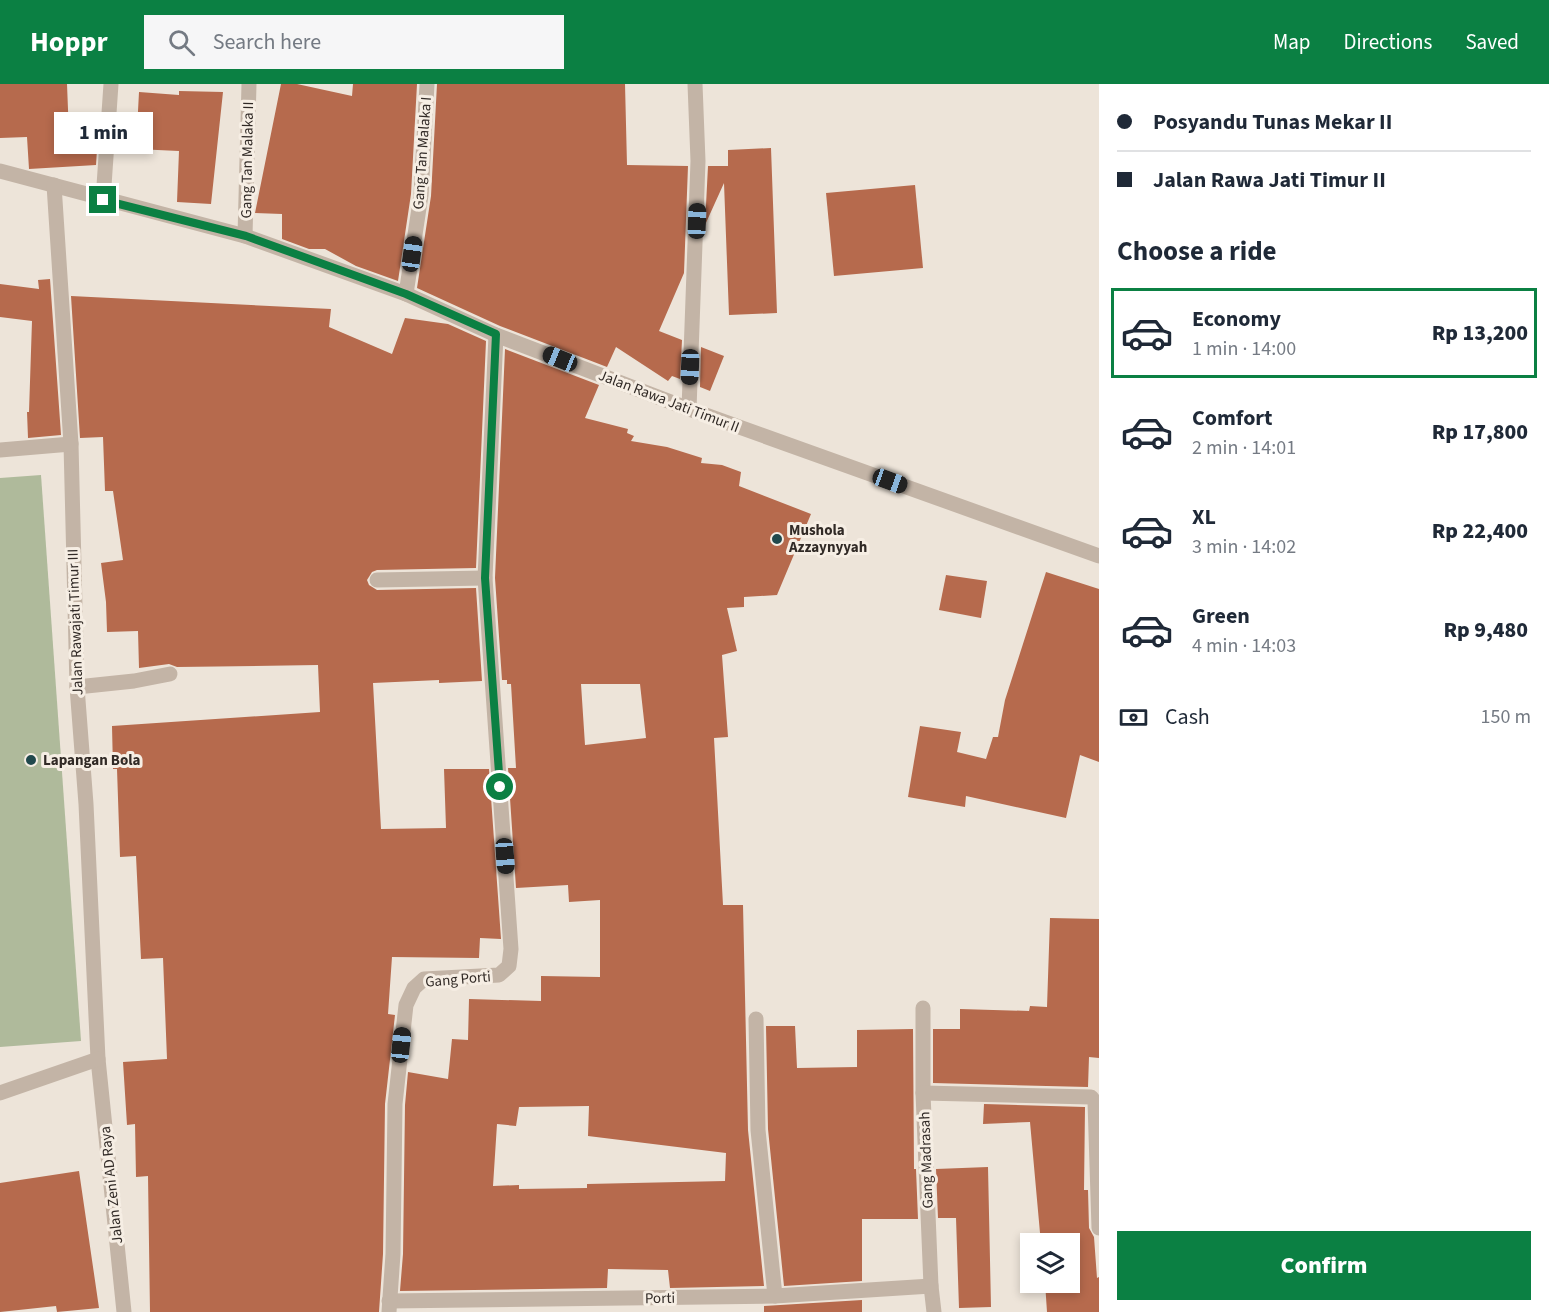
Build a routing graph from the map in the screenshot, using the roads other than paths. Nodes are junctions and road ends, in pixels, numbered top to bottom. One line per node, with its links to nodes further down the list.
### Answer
1 (111, 84): 7 (street)
2 (249, 84): 8 (street, Gang Tan Malaka II)
3 (427, 84): 9 (street, Gang Tan Malaka I)
4 (695, 84): 11 (street)
5 (0, 171): 6 (street, Jalan Rawa Jati Timur II)
6 (54, 185): 7 (street, Jalan Rawa Jati Timur II); 12 (street, Jalan Rawajati Timur III)
7 (103, 200): 8 (street, Jalan Rawa Jati Timur II)
8 (246, 236): 9 (street, Jalan Rawa Jati Timur II)
9 (406, 294): 10 (street, Jalan Rawa Jati Timur II)
10 (496, 334): 11 (street, Jalan Rawa Jati Timur II); 15 (street, Gang Porti)
11 (688, 409): 14 (street, Jalan Rawa Jati Timur II)
12 (71, 444): 13 (street); 18 (street, Jalan Rawajati Timur III)
13 (0, 450)
14 (1099, 556)
15 (485, 578): 16 (street); 27 (street, Gang Porti)
16 (377, 580)
17 (170, 674): 18 (street)
18 (77, 687): 21 (street, Jalan Rawajati Timur III)
19 (923, 1008): 23 (street, Gang Madrasah)
20 (756, 1019): 26 (street)
21 (98, 1059): 22 (street); 28 (street, Jalan Zeni AD Raya)
22 (0, 1093)
23 (923, 1093): 24 (street); 25 (street, Gang Madrasah)
24 (1099, 1228)
25 (932, 1286): 26 (street, Porti); 29 (street, Gang Madrasah)
26 (775, 1296): 27 (street, Porti)
27 (389, 1307)
28 (124, 1312)
29 (934, 1312)

